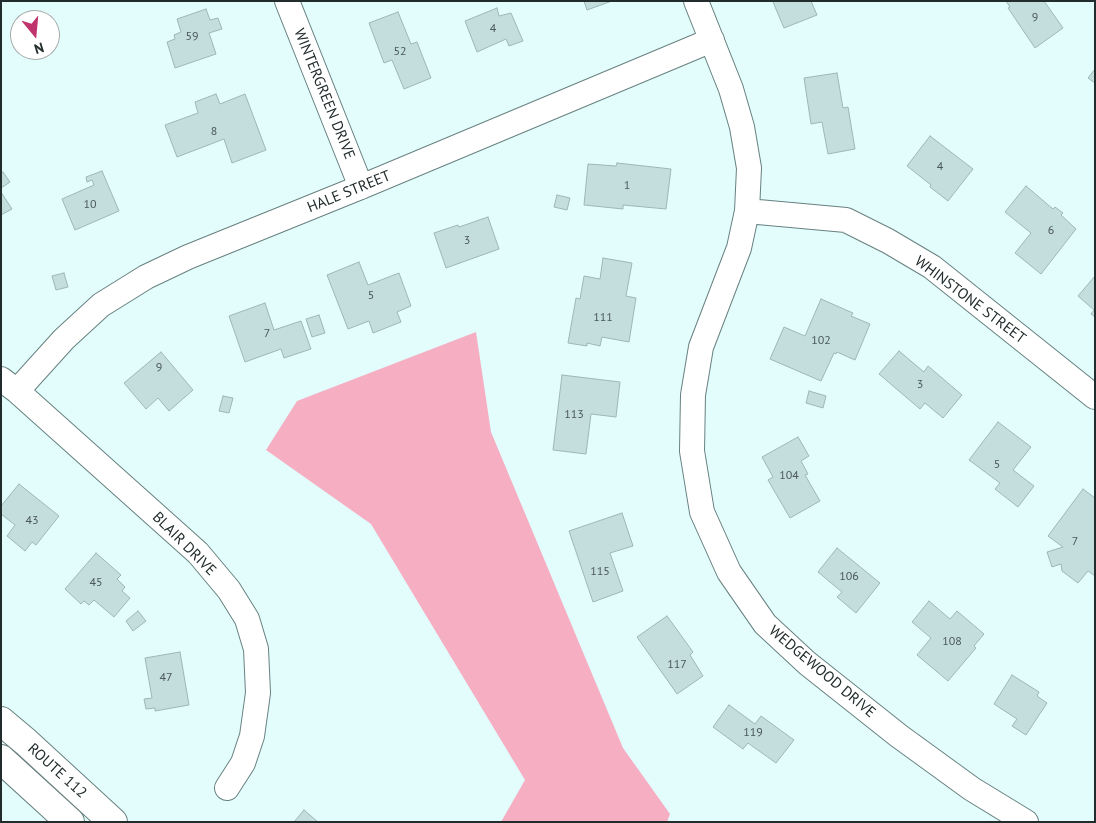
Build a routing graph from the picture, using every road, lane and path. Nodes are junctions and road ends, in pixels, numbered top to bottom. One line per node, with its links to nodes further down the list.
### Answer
1 (287, 1): 4 (street, WINTERGREEN DRIVE)
2 (696, 1): 3 (street, WEDGEWOOD DRIVE)
3 (712, 40): 4 (street, HALE STREET); 5 (street, WEDGEWOOD DRIVE)
4 (361, 187): 6 (street, HALE STREET)
5 (746, 211): 7 (street, WHINSTONE STREET); 13 (street, WEDGEWOOD DRIVE)
6 (9, 385): 10 (street, BLAIR DRIVE)
7 (1095, 396)
8 (1, 721): 12 (main road, ROUTE 112)
9 (1, 759): 11 (main road, ROUTE 112)
10 (227, 788)
11 (70, 822)
12 (113, 822)
13 (1026, 822)

